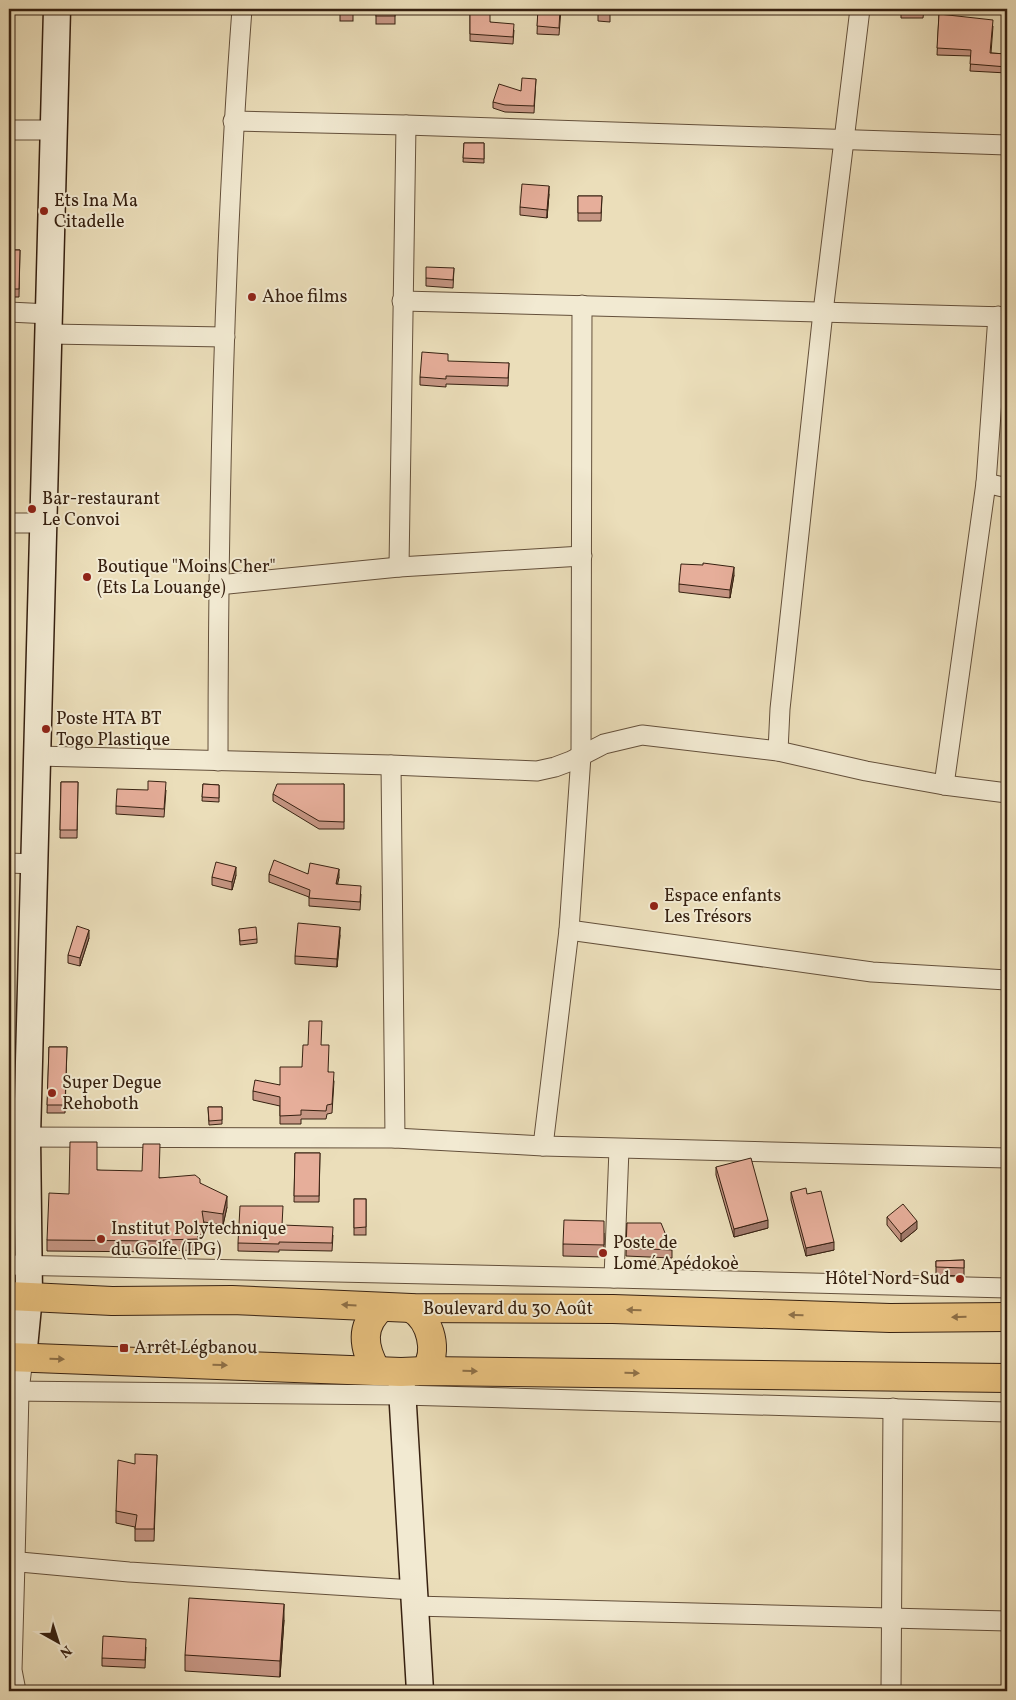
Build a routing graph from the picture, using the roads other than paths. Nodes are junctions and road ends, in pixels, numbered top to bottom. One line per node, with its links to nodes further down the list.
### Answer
1 (57, 9): 7 (street)
2 (242, 9): 4 (street)
3 (860, 9): 8 (street)
4 (233, 121): 5 (street); 16 (street)
5 (406, 125): 8 (street); 10 (street)
6 (9, 130): 7 (street)
7 (55, 130): 15 (street)
8 (844, 139): 9 (street); 13 (street)
9 (1007, 145)
10 (402, 301): 11 (street); 22 (street)
11 (582, 305): 13 (street); 21 (street)
12 (9, 312): 15 (street)
13 (822, 312): 14 (street); 24 (street)
14 (1003, 317): 17 (street)
15 (49, 324): 16 (street); 20 (street)
16 (225, 337): 23 (street)
17 (986, 484): 18 (street); 29 (street)
18 (1007, 488)
19 (9, 523): 20 (street)
20 (44, 523): 25 (street)
21 (582, 556): 22 (street); 26 (street)
22 (399, 567): 23 (street)
23 (218, 585): 27 (street)
24 (778, 751): 26 (street); 29 (street)
25 (37, 756): 27 (street); 32 (street)
26 (581, 756): 28 (street); 33 (street)
27 (218, 761): 28 (street)
28 (391, 765): 36 (street)
29 (944, 785): 30 (street)
30 (1007, 793)
31 (9, 864): 32 (street)
32 (34, 864): 35 (street)
33 (569, 930): 34 (street); 37 (street)
34 (1007, 980)
35 (18, 1137): 36 (street); 40 (street)
36 (395, 1138): 37 (street)
37 (543, 1146): 38 (street)
38 (619, 1148): 39 (street); 41 (street)
39 (1007, 1158)
40 (19, 1266): 41 (street); 43 (street)
41 (614, 1278): 42 (street)
42 (1007, 1288)
43 (19, 1296): 44 (highway, Boulevard du 30 Août, one-way to 43); 47 (street)
44 (382, 1307): 45 (highway, Boulevard du 30 Août); 48 (highway)
45 (411, 1308): 46 (highway, Boulevard du 30 Août, one-way to 45); 48 (highway)
46 (1007, 1317)
47 (16, 1358): 48 (highway, one-way to 48); 50 (street)
48 (401, 1377): 49 (highway, one-way to 49); 50 (street); 51 (street); 54 (street)
49 (1007, 1378)
50 (14, 1391): 53 (street)
51 (893, 1408): 52 (street); 55 (street)
52 (1007, 1412)
53 (12, 1561): 54 (street); 57 (street)
54 (414, 1598): 55 (street); 58 (street)
55 (892, 1618): 56 (street); 59 (street)
56 (1007, 1621)
57 (16, 1691)
58 (420, 1691)
59 (891, 1691)

